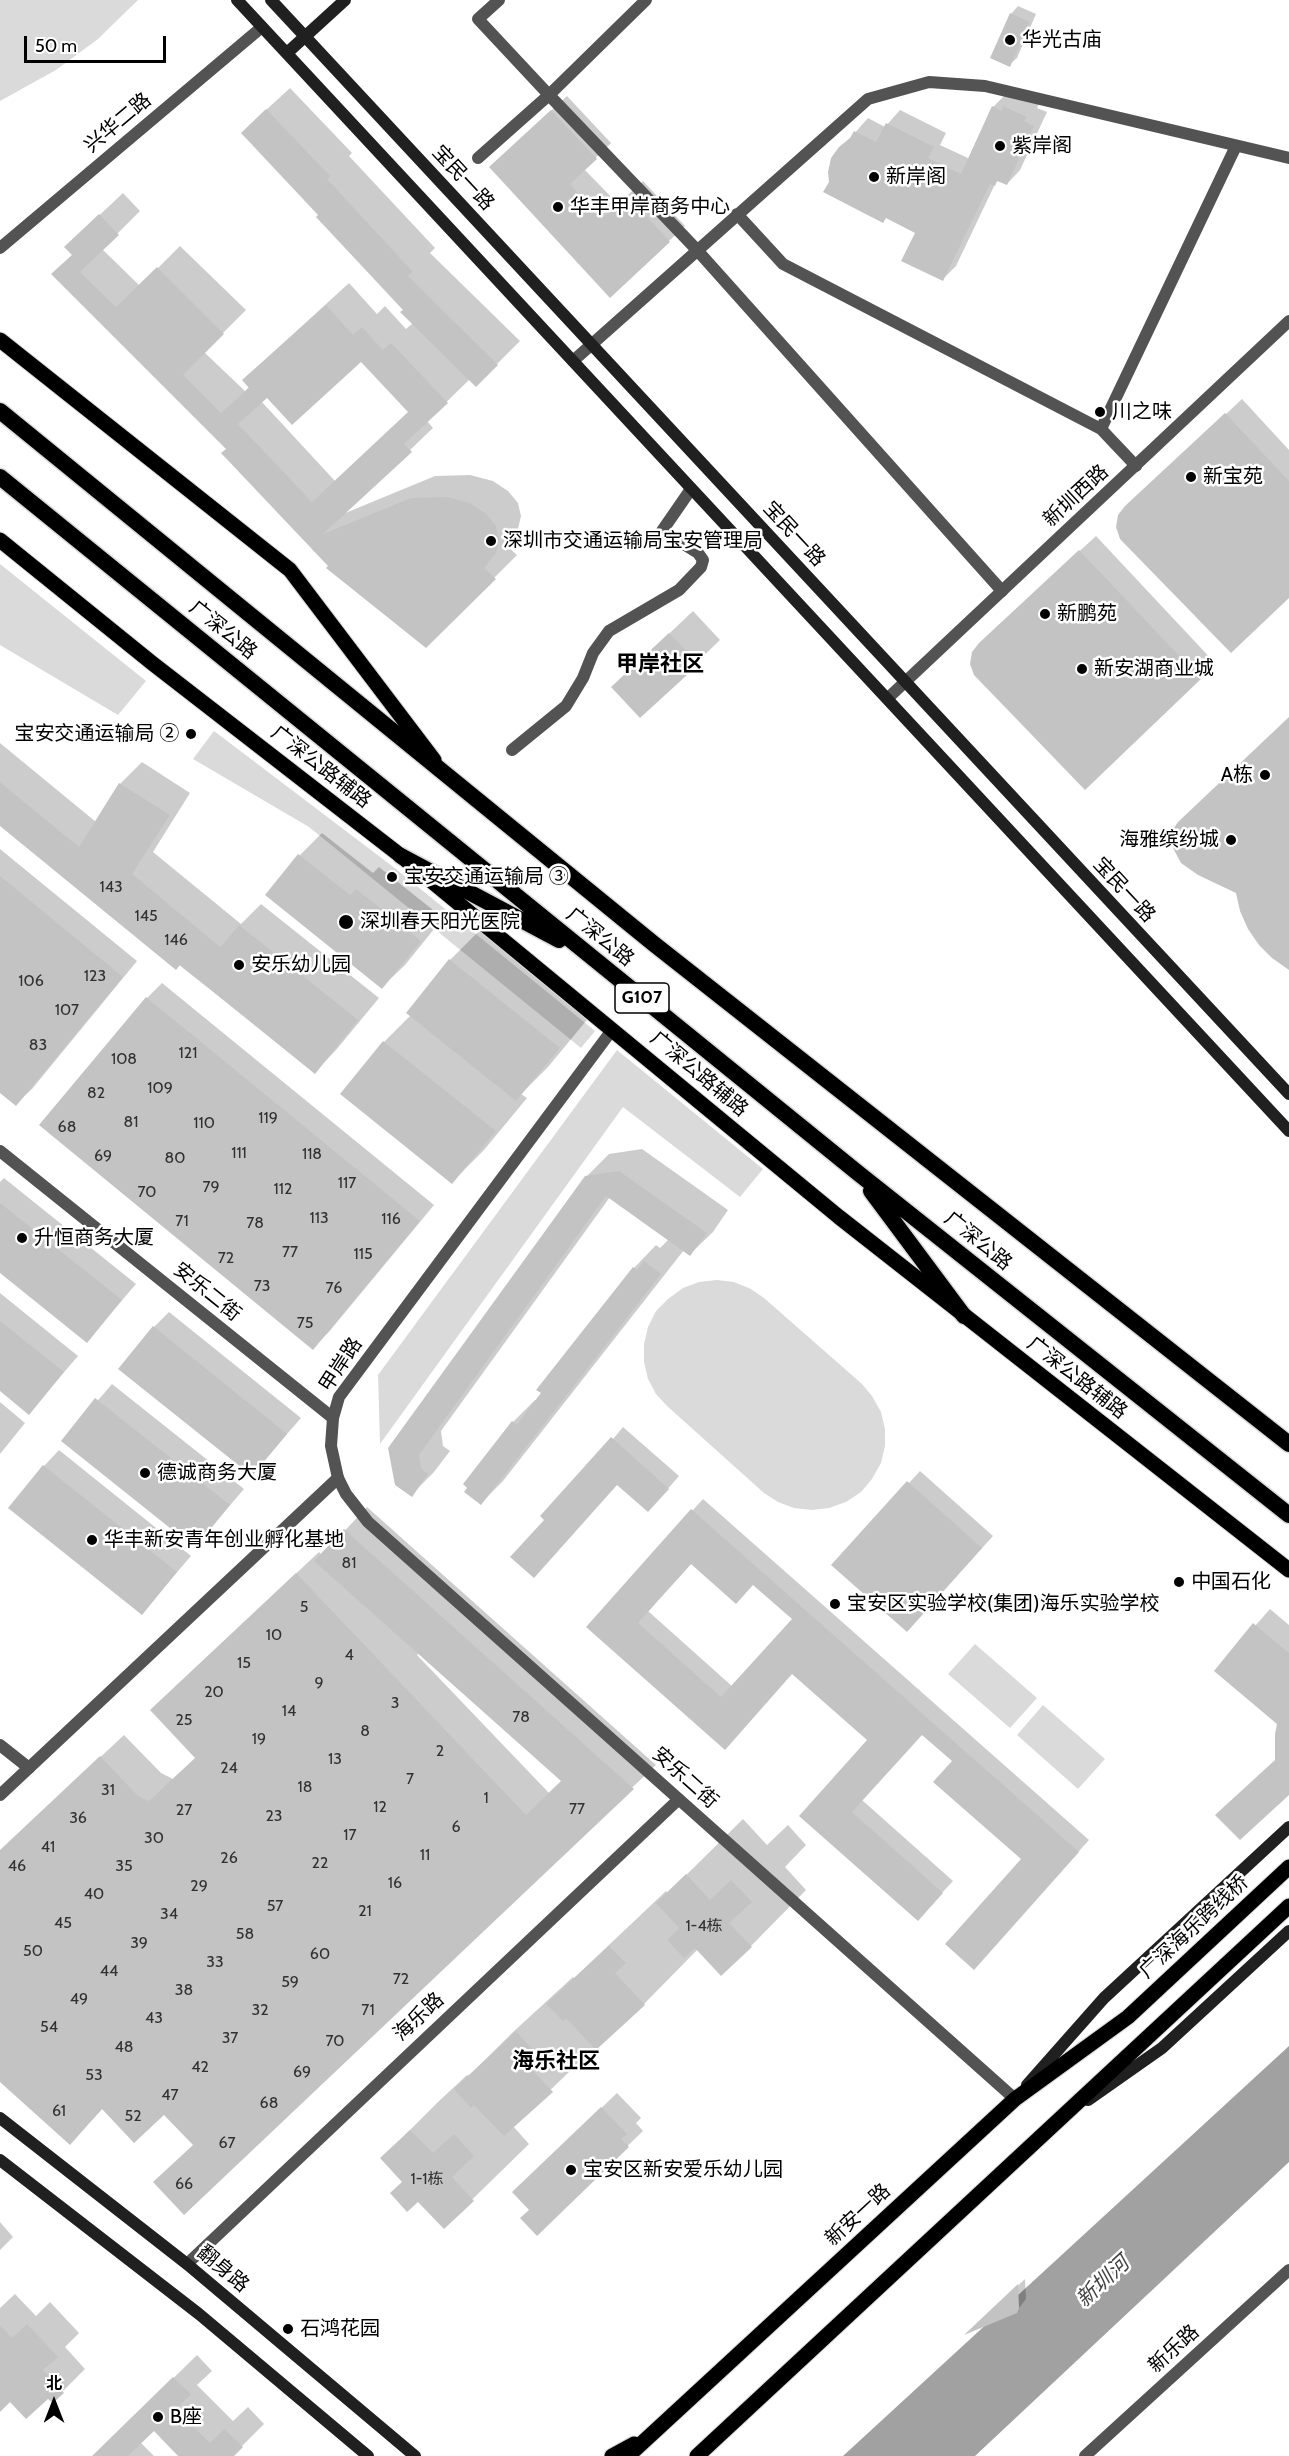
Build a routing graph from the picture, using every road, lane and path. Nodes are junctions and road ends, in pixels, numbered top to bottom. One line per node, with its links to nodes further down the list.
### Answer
1 (237, 0): 6 (main road)
2 (271, 0): 7 (main road, 宝民一路)
3 (345, 0): 7 (main road)
4 (499, 0): 9 (street)
5 (646, 0): 9 (street)
6 (262, 27): 8 (main road); 14 (street, 兴华二路)
7 (306, 37): 8 (main road); 18 (main road, 宝民一路)
8 (287, 53): 19 (main road)
9 (549, 95): 11 (street); 15 (street)
10 (1236, 146): 12 (street); 13 (street); 21 (street)
11 (478, 158)
12 (1289, 158)
13 (737, 214): 15 (street); 21 (street)
14 (0, 248)
15 (697, 250): 18 (street); 26 (street)
16 (1289, 321): 22 (street, 新圳西路)
17 (0, 340): 30 (main road)
18 (591, 344): 19 (street); 27 (main road, 宝民一路)
19 (573, 361): 24 (main road)
20 (0, 411): 30 (highway, 广深公路 / G107)
21 (1101, 429): 22 (street)
22 (1136, 466): 26 (street, 新圳西路)
23 (0, 477): 32 (highway, 广深公路 / G107)
24 (691, 489): 28 (main road); 29 (street)
25 (0, 540): 31 (main road, 广深公路辅路)
26 (1002, 591): 27 (street, 新圳西路)
27 (905, 683): 28 (street, 新圳西路); 34 (main road, 宝民一路)
28 (888, 698): 35 (main road)
29 (512, 750)
30 (443, 772): 40 (highway, 广深公路 / G107)
31 (401, 856): 32 (highway); 33 (main road, 广深公路辅路)
32 (594, 959): 37 (highway, 广深公路 / G107)
33 (612, 1030): 38 (main road, 广深公路辅路); 39 (street, 甲岸路)
34 (1289, 1094)
35 (1289, 1131)
36 (0, 1151): 39 (street, 安乐二街)
37 (858, 1173): 38 (highway); 42 (highway, 广深公路 / G107)
38 (964, 1316): 43 (main road, 广深公路辅路)
39 (333, 1418): 41 (street, 甲岸路)
40 (1289, 1444)
41 (338, 1479): 45 (street); 47 (street, 安乐二街)
42 (1289, 1515)
43 (1289, 1570)
44 (0, 1745): 45 (street)
45 (29, 1768): 46 (street)
46 (0, 1795)
47 (679, 1799): 53 (street, 安乐二街); 57 (street, 海乐路)
48 (1289, 1827): 53 (main road)
49 (1289, 1868): 52 (main road, 广深海乐跨线桥)
50 (1289, 1906): 55 (main road)
51 (1289, 1931): 55 (main road)
52 (1128, 2017): 53 (main road, 新安一路)
53 (1015, 2099): 59 (main road, 新安一路)
54 (0, 2118): 57 (main road, 翻身路)
55 (1051, 2127): 64 (main road)
56 (0, 2160): 60 (main road)
57 (187, 2264): 61 (main road, 翻身路)
58 (1289, 2270): 65 (street, 新乐路)
59 (652, 2433): 62 (main road); 63 (main road, 新安一路)
60 (368, 2456)
61 (415, 2456)
62 (612, 2456)
63 (628, 2456)
64 (697, 2456)
65 (1085, 2456)

